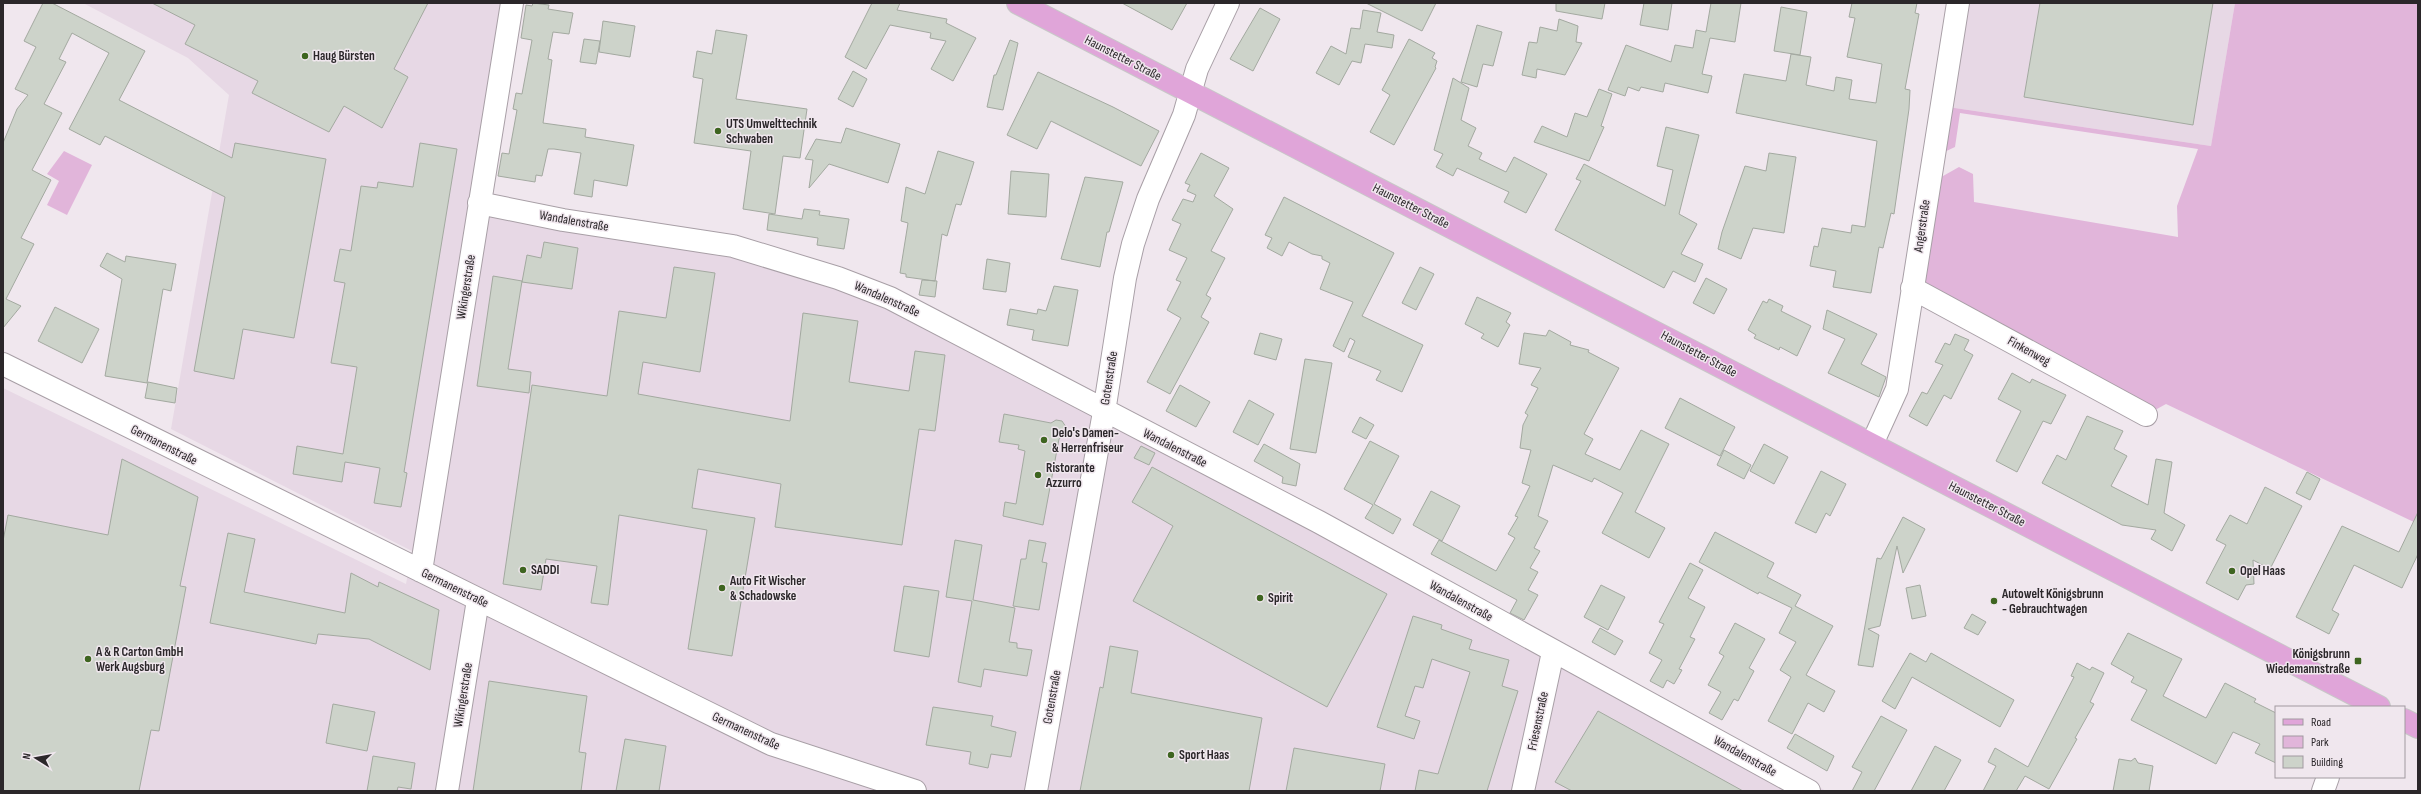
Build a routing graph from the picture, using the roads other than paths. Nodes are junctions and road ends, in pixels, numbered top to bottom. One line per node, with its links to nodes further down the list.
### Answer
1 (512, 3): 6 (street, Wikingerstraße)
2 (1018, 3): 5 (main road, Haunstetter Straße)
3 (1228, 3): 5 (street, Gotenstraße)
4 (1958, 3): 7 (street, Angerstraße)
5 (1191, 92): 9 (street, Gotenstraße); 11 (main road, Haunstetter Straße)
6 (479, 203): 9 (street, Wandalenstraße); 12 (street, Wikingerstraße)
7 (1912, 288): 10 (street, Finkenweg); 11 (street, Angerstraße)
8 (3, 364): 12 (street, Germanenstraße)
9 (1104, 412): 14 (street, Wandalenstraße); 22 (street, Gotenstraße)
10 (2146, 415)
11 (1872, 444): 15 (main road, Haunstetter Straße)
12 (421, 571): 13 (street, Germanenstraße)
13 (478, 600): 20 (street, Wikingerstraße); 21 (street, Germanenstraße)
14 (1553, 652): 23 (street, Friesenstraße); 24 (street, Wandalenstraße)
15 (2355, 702): 16 (main road, Haunstetter Straße)
16 (2374, 706)
17 (2405, 720): 18 (main road)
18 (2418, 727)
19 (2328, 778): 25 (street)
20 (447, 791)
21 (915, 791)
22 (1036, 791)
23 (1523, 791)
24 (1809, 791)
25 (2324, 791)

